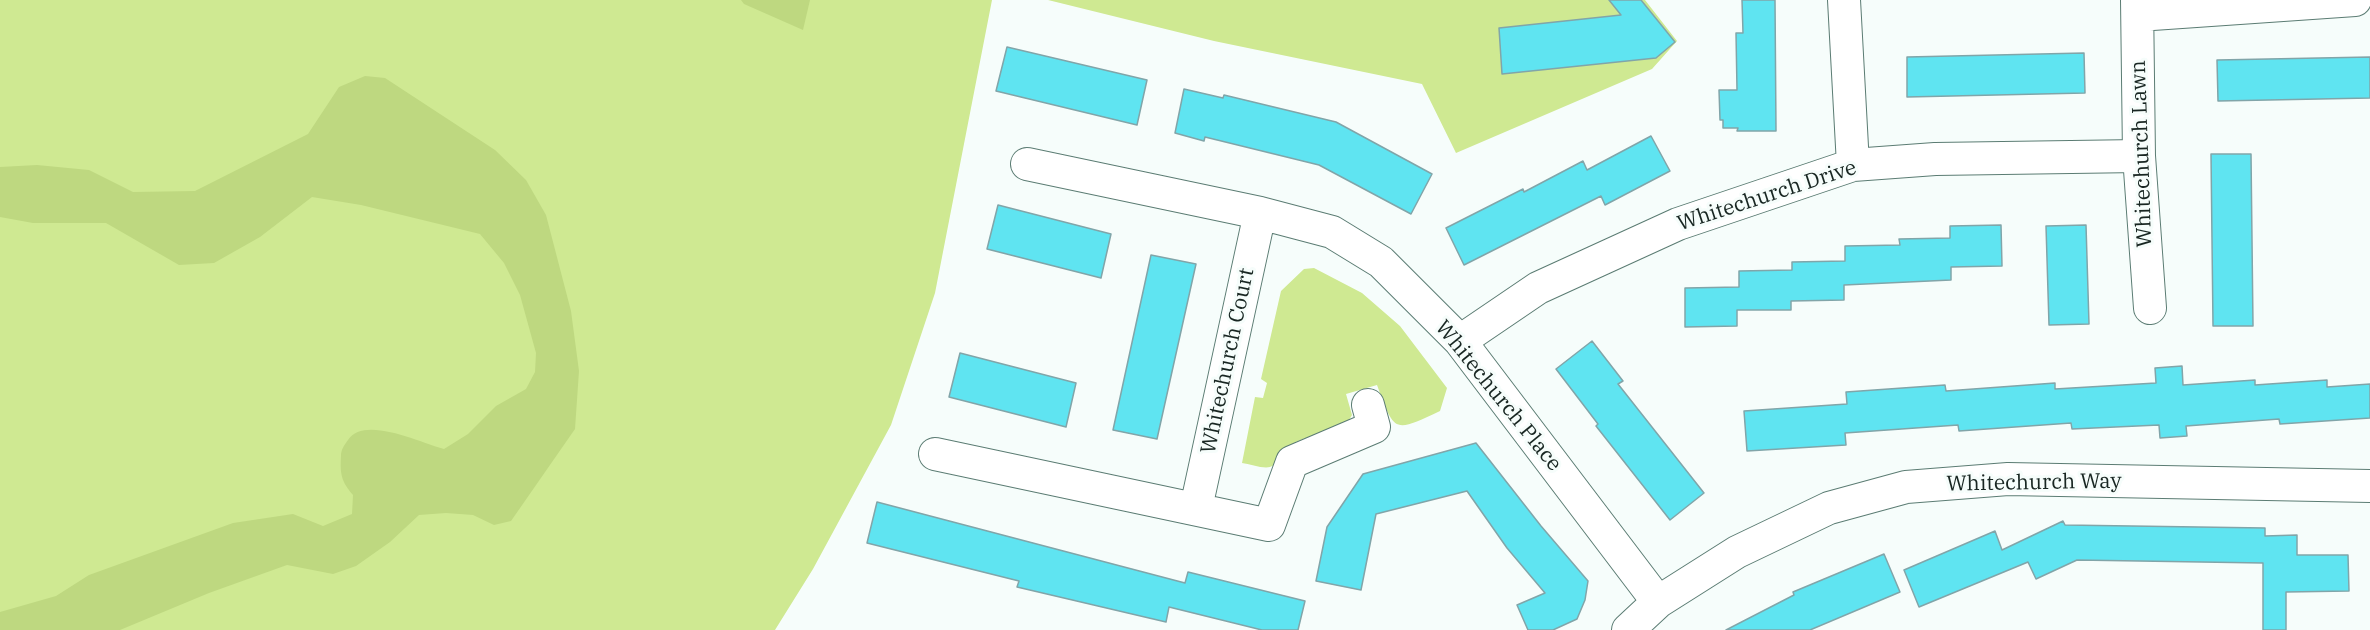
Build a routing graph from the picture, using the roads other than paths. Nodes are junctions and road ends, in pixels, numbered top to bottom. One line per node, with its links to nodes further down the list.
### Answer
1 (1844, 0): 6 (street)
2 (2355, 0): 3 (street)
3 (2137, 8): 4 (street, Whitechurch Lawn)
4 (2139, 156): 6 (street, Whitechurch Drive); 8 (street, Whitechurch Lawn)
5 (1027, 164): 7 (street, Whitechurch Place)
6 (1852, 165): 9 (street, Whitechurch Drive)
7 (1260, 213): 9 (street, Whitechurch Place); 13 (street, Whitechurch Court)
8 (2150, 308)
9 (1460, 341): 14 (street, Whitechurch Place)
10 (1368, 405): 13 (street)
11 (935, 454): 13 (street)
12 (2370, 486): 14 (street, Whitechurch Way)
13 (1196, 508)
14 (1658, 602): 15 (street, Whitechurch Way)
15 (1628, 630)

